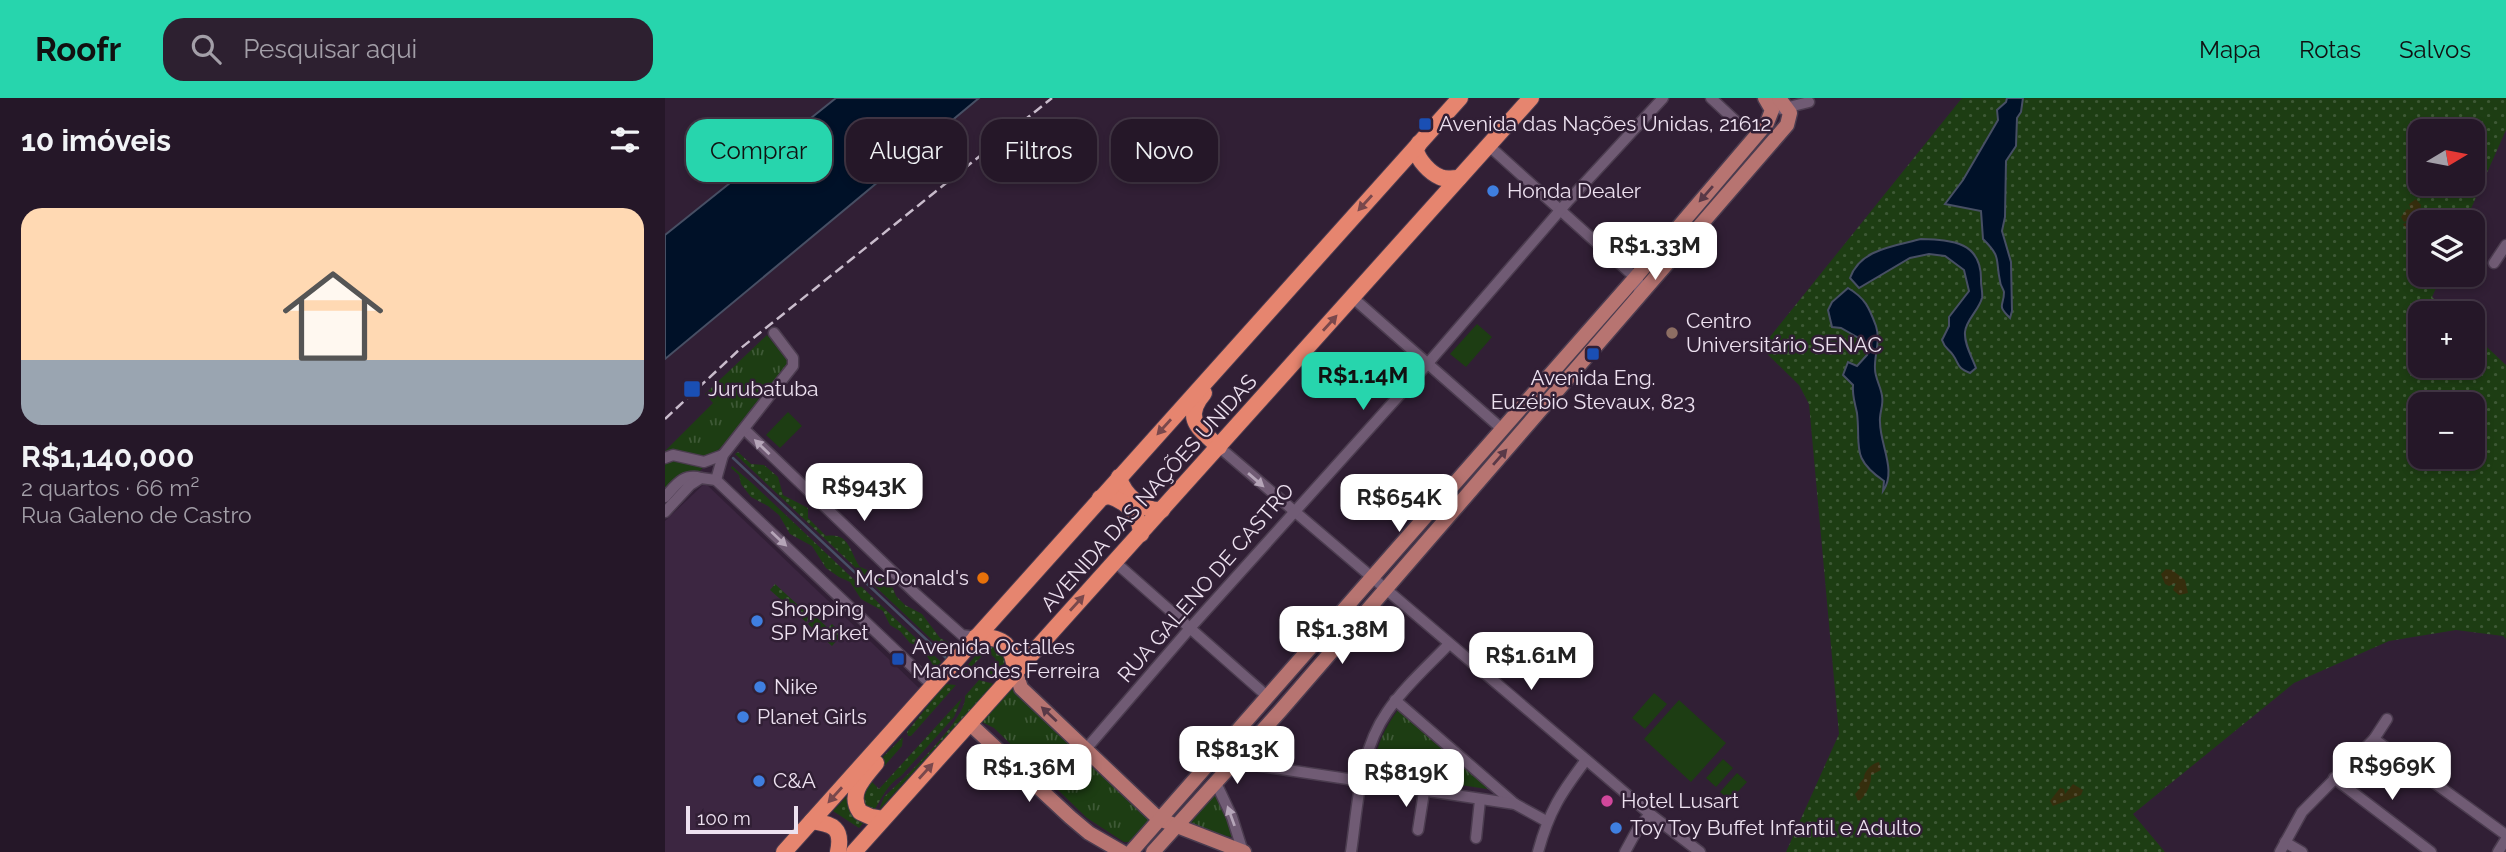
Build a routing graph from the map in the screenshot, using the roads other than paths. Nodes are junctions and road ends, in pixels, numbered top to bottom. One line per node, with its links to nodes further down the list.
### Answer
1 (1460, 98): 10 (highway, AVENIDA DAS NAÇÕES UNIDAS)
2 (1531, 98): 11 (highway, AVENIDA DAS NAÇÕES UNIDAS)
3 (1663, 98): 15 (street, RUA GALENO DE CASTRO)
4 (1711, 98): 9 (street)
5 (1765, 98): 8 (main road)
6 (1812, 100): 7 (street)
7 (1786, 112): 8 (street); 8 (street); 20 (main road)
8 (1771, 116): 18 (main road, one-way to 18)
9 (1740, 125)
10 (1419, 143): 12 (highway, AVENIDA DAS NAÇÕES UNIDAS); 13 (highway)
11 (1488, 145): 13 (highway, AVENIDA DAS NAÇÕES UNIDAS); 15 (street)
12 (1398, 167): 14 (highway); 22 (highway, AVENIDA DAS NAÇÕES UNIDAS, one-way to 22)
13 (1459, 178): 14 (highway, AVENIDA DAS NAÇÕES UNIDAS)
14 (1436, 203): 19 (highway, AVENIDA DAS NAÇÕES UNIDAS)
15 (1560, 211): 18 (street); 23 (street, RUA GALENO DE CASTRO)
16 (2506, 245): 17 (street)
17 (2494, 263)
18 (1635, 278): 20 (street); 24 (main road)
19 (1352, 297): 23 (street); 26 (highway, AVENIDA DAS NAÇÕES UNIDAS, one-way to 19)
20 (1637, 300): 39 (main road, one-way to 20)
21 (774, 333): 25 (street)
22 (1232, 352): 26 (highway); 30 (highway, AVENIDA DAS NAÇÕES UNIDAS, one-way to 30)
23 (1427, 363): 24 (street); 36 (street, RUA GALENO DE CASTRO)
24 (1502, 429): 37 (main road)
25 (745, 430): 27 (street); 44 (street, one-way to 25)
26 (1219, 447): 34 (highway, AVENIDA DAS NAÇÕES UNIDAS); 36 (street, one-way to 36)
27 (723, 455): 29 (street); 31 (street)
28 (665, 458): 29 (street)
29 (711, 460): 31 (street)
30 (1119, 477): 33 (highway, AVENIDA DAS NAÇÕES UNIDAS); 34 (highway)
31 (709, 479): 32 (street); 35 (street); 47 (street, one-way to 47)
32 (665, 497)
33 (1100, 498): 38 (highway); 44 (highway, AVENIDA DAS NAÇÕES UNIDAS)
34 (1162, 510): 38 (highway, AVENIDA DAS NAÇÕES UNIDAS)
35 (665, 512)
36 (1293, 512): 41 (street); 43 (street, RUA GALENO DE CASTRO)
37 (1421, 522): 39 (main road); 41 (main road)
38 (1140, 534): 40 (highway, AVENIDA DAS NAÇÕES UNIDAS)
39 (1421, 549): 42 (main road)
40 (1115, 562): 43 (street); 46 (highway, AVENIDA DAS NAÇÕES UNIDAS, one-way to 40)
41 (1371, 578): 42 (street); 48 (main road)
42 (1385, 590): 45 (street); 51 (main road)
43 (1191, 627): 48 (street); 55 (street, RUA GALENO DE CASTRO)
44 (976, 637): 46 (highway); 47 (highway, AVENIDA DAS NAÇÕES UNIDAS)
45 (1449, 644): 49 (street); 56 (street)
46 (1016, 673): 53 (highway, AVENIDA DAS NAÇÕES UNIDAS); 55 (main road, one-way to 46)
47 (933, 686): 50 (highway, AVENIDA DAS NAÇÕES UNIDAS)
48 (1268, 698): 51 (main road); 66 (main road)
49 (1395, 700): 59 (street); 63 (street)
50 (913, 708): 65 (highway); 67 (highway, AVENIDA DAS NAÇÕES UNIDAS, one-way to 67)
51 (1272, 719): 57 (main road)
52 (2387, 719): 54 (street)
53 (969, 723): 65 (highway, AVENIDA DAS NAÇÕES UNIDAS, one-way to 53); 77 (main road)
54 (2374, 739): 58 (street); 71 (street)
55 (1086, 749): 66 (main road)
56 (1586, 760): 64 (street); 68 (street)
57 (1234, 762): 59 (street); 60 (main road)
58 (2334, 778): 73 (street); 86 (street)
59 (1361, 781): 61 (street); 81 (street)
60 (1216, 783): 69 (main road); 80 (street, one-way to 60)
61 (1424, 792): 62 (street); 70 (street)
62 (1480, 800): 63 (street); 72 (street)
63 (1515, 804): 68 (street)
64 (1650, 814): 83 (street); 84 (street)
65 (883, 819): 76 (highway, AVENIDA DAS NAÇÕES UNIDAS)
66 (1159, 819): 69 (main road); 78 (main road)
67 (811, 821): 74 (highway, AVENIDA DAS NAÇÕES UNIDAS); 75 (highway)
68 (1546, 821): 82 (street)
69 (1175, 827): 79 (main road); 80 (main road)
70 (1418, 830)
71 (2506, 837): 87 (street)
72 (1476, 838)
73 (2282, 847): 85 (street)
74 (783, 852)
75 (838, 852)
76 (853, 852)
77 (1122, 852)
78 (1131, 852)
79 (1153, 852)
80 (1244, 852)
81 (1351, 852)
82 (1538, 852)
83 (1625, 852)
84 (1700, 852)
85 (2302, 852)
86 (2431, 852)
87 (2498, 852)

